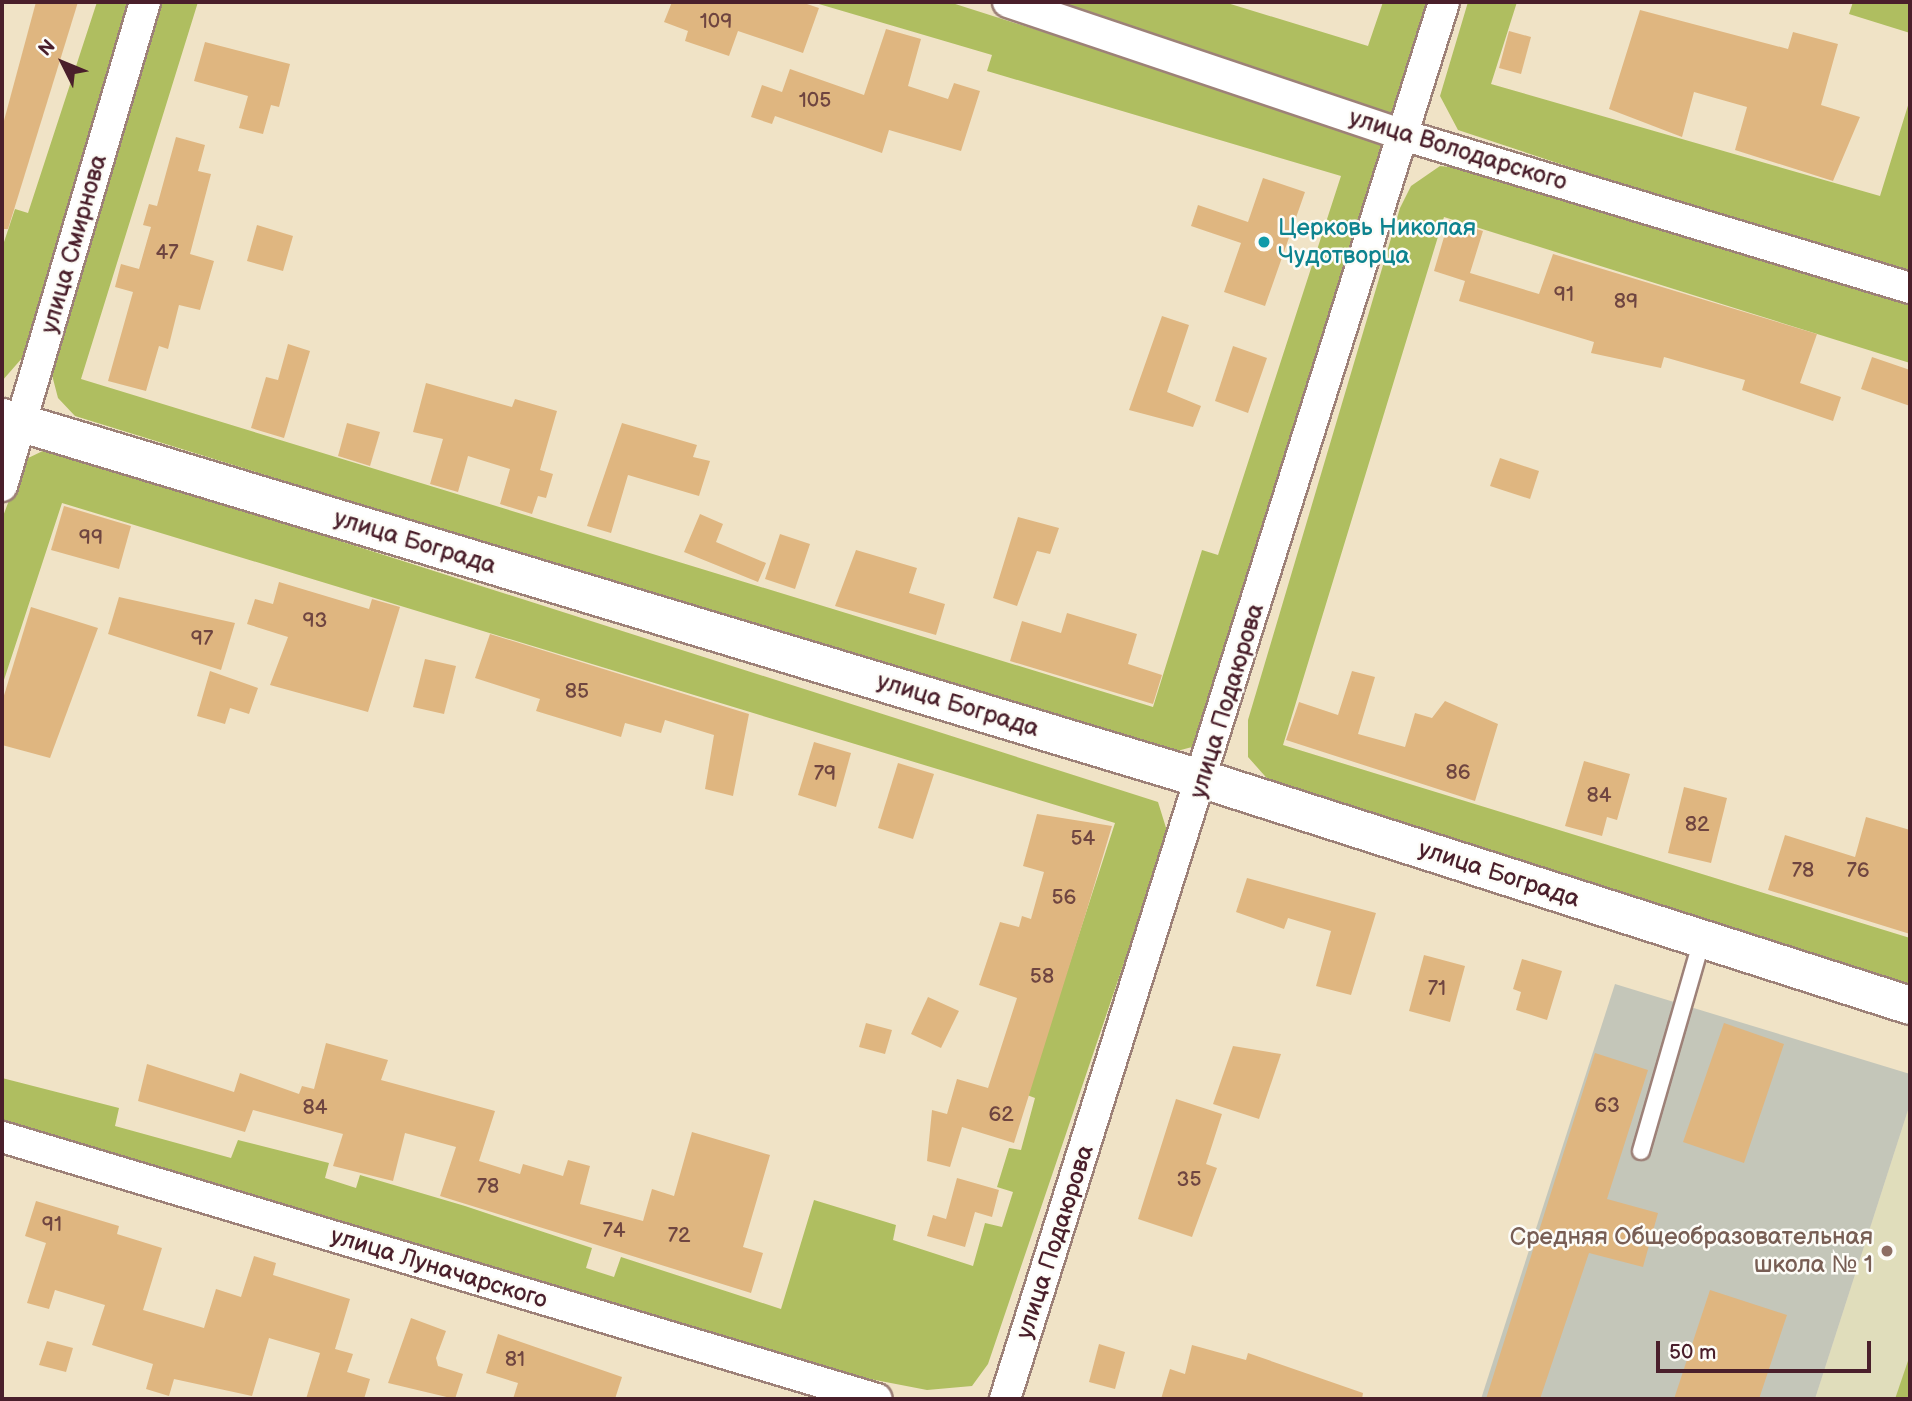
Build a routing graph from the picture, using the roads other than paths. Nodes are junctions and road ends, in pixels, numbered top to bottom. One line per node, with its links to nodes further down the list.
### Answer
1 (145, 2): 6 (street, улица Смирнова)
2 (1008, 2): 4 (street, улица Володарского)
3 (1444, 2): 4 (street, улица Подаюрова)
4 (1403, 135): 5 (street, улица Володарского); 8 (street, улица Подаюрова)
5 (1910, 288)
6 (12, 420): 7 (street, улица Смирнова); 8 (street, улица Бограда)
7 (2, 486)
8 (1203, 779): 9 (street, улица Бограда); 14 (street, улица Подаюрова)
9 (1702, 940): 10 (street, улица Бограда); 12 (lane)
10 (1910, 1005)
11 (2, 1138): 13 (street, улица Луначарского)
12 (1641, 1151)
13 (877, 1399)
14 (1004, 1399)

